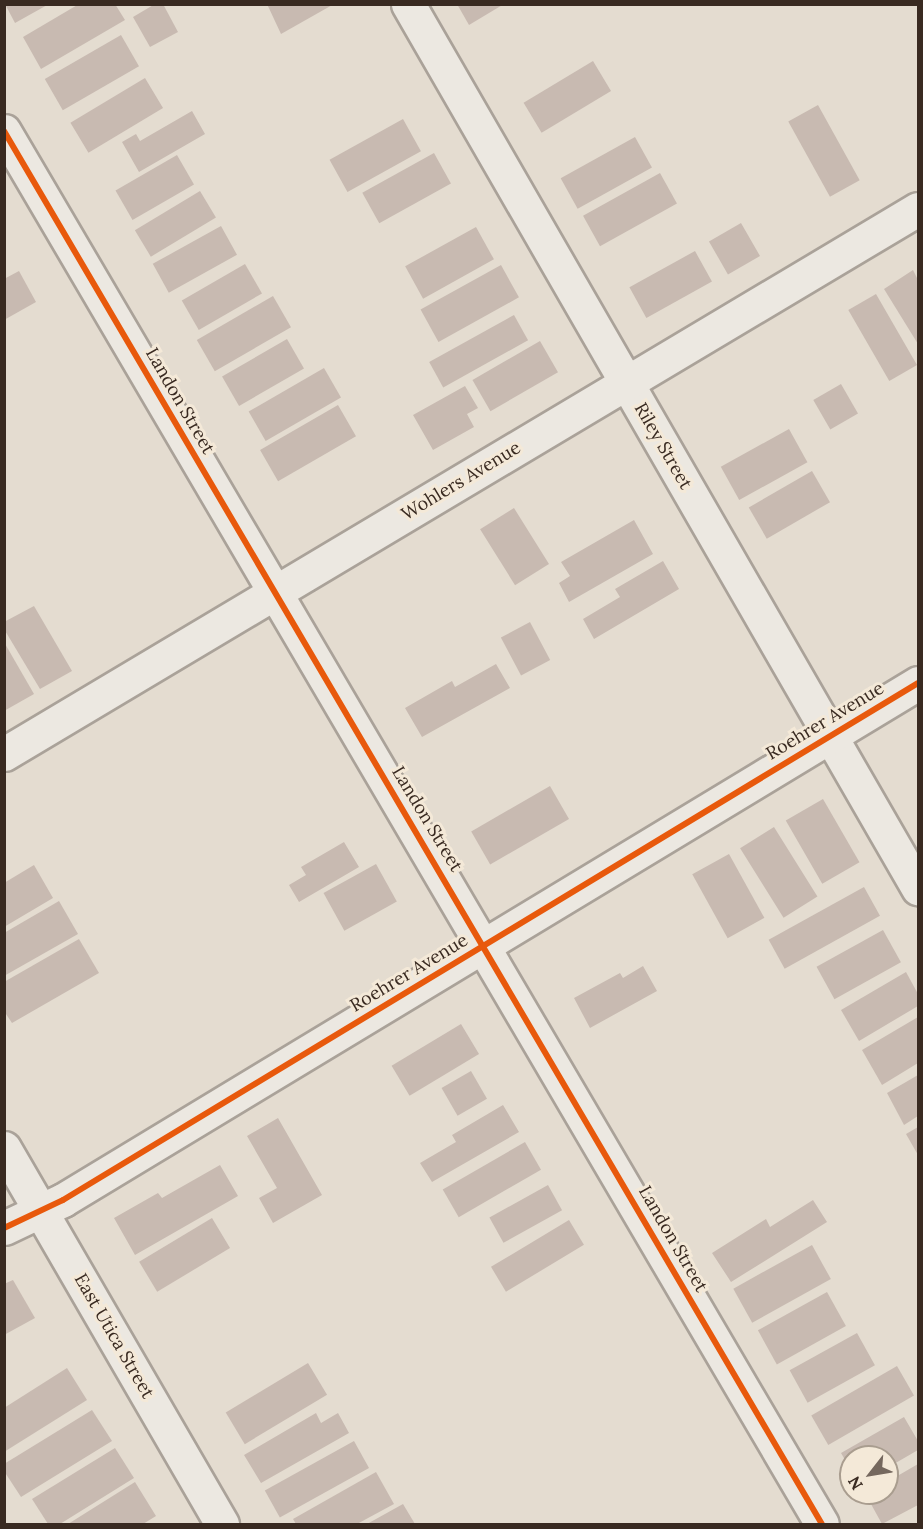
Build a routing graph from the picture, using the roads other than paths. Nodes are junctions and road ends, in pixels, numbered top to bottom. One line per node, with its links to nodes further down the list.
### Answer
1 (408, 4): 4 (street, Riley Street)
2 (4, 130): 5 (street, Landon Street)
3 (918, 209): 4 (street, Wohlers Avenue)
4 (626, 383): 5 (street, Wohlers Avenue); 7 (street, Riley Street)
5 (275, 592): 8 (street, Wohlers Avenue); 10 (street, Landon Street)
6 (918, 683): 7 (street, Roehrer Avenue)
7 (830, 735): 9 (street, Riley Street); 10 (street, Roehrer Avenue)
8 (4, 754)
9 (918, 888)
10 (484, 944): 12 (street, Roehrer Avenue); 15 (street, Landon Street)
11 (4, 1148): 12 (street, East Utica Street)
12 (41, 1210): 13 (street, Roehrer Avenue); 14 (street, East Utica Street)
13 (4, 1228)
14 (222, 1524)
15 (822, 1524)

